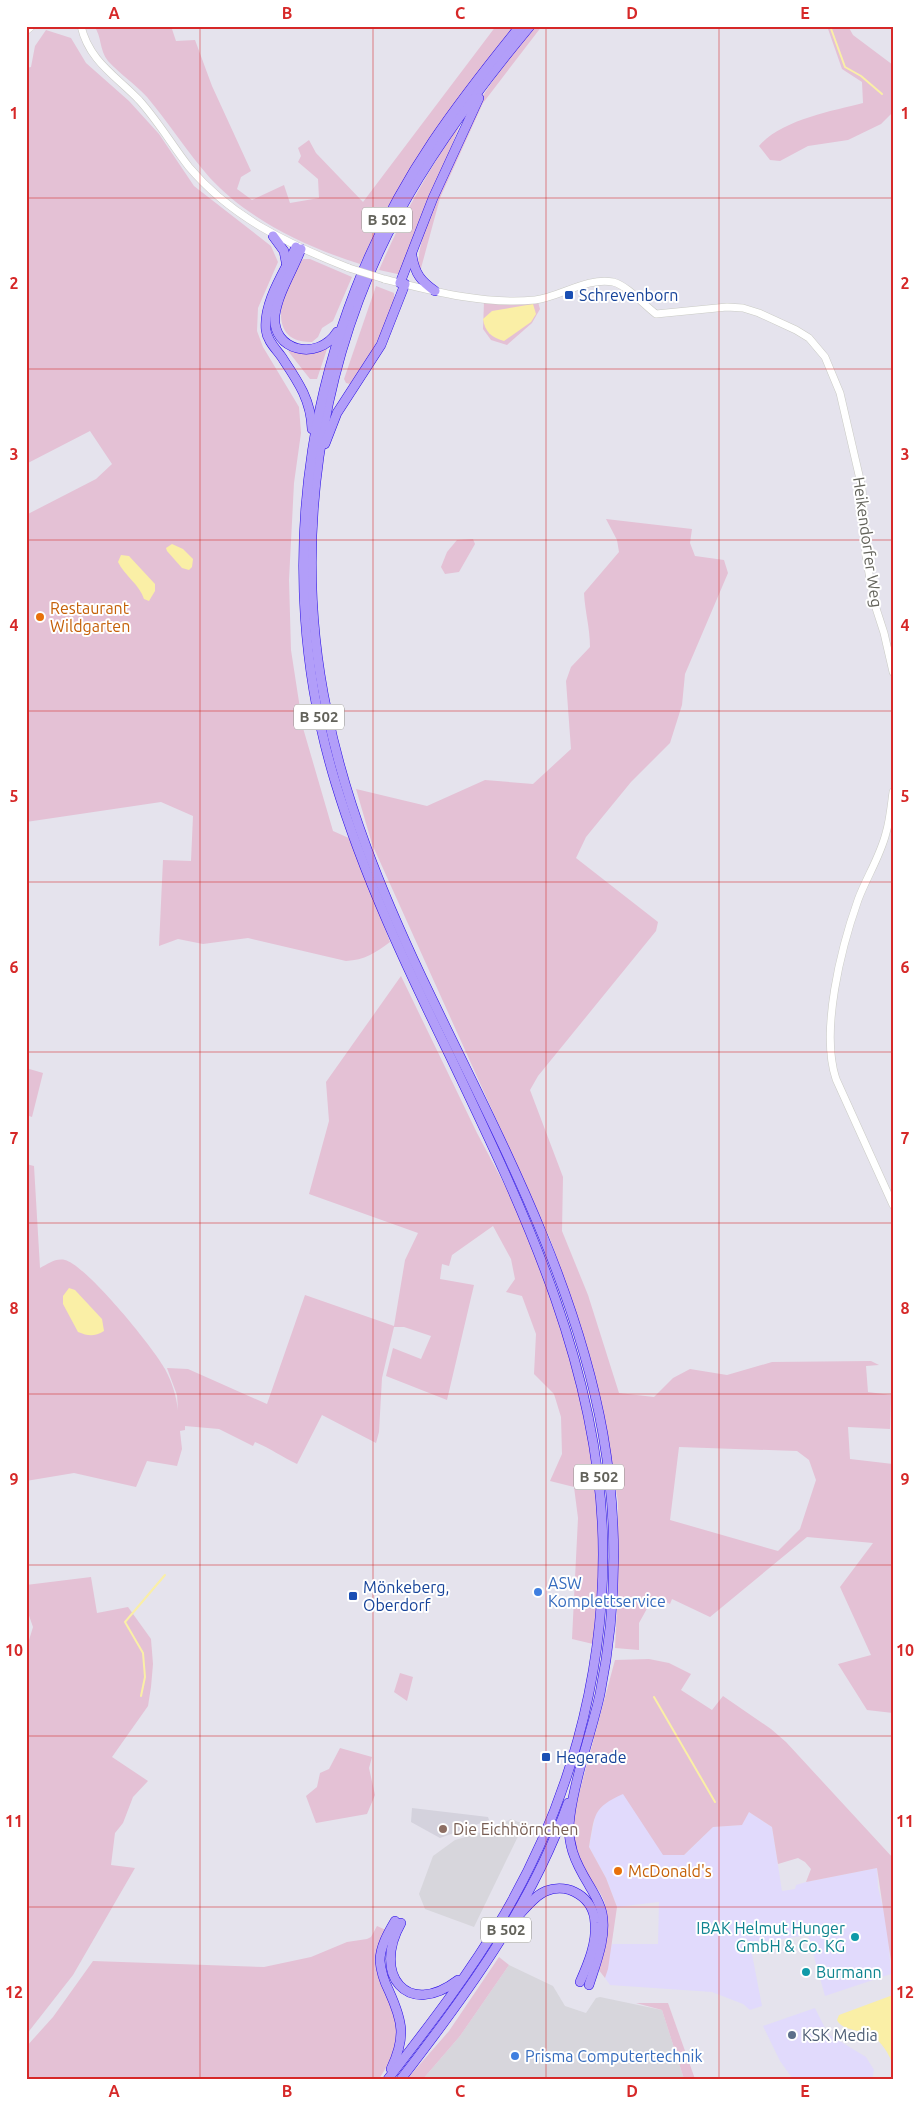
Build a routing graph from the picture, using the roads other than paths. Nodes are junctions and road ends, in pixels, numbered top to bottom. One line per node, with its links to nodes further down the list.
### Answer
1 (32, 26): 5 (street)
2 (81, 26): 7 (street, Heikendorfer Weg)
3 (520, 26): 13 (highway, B 502)
4 (530, 26): 6 (highway, B 502)
5 (26, 31)
6 (491, 73): 9 (highway, B 502); 15 (highway, B 502)
7 (273, 236): 8 (street, Heikendorfer Weg); 10 (highway)
8 (299, 248): 10 (highway, B 502); 11 (street, Heikendorfer Weg, bridge); 13 (highway, B 502)
9 (412, 254): 11 (highway, B 502); 12 (highway, B 502)
10 (286, 267): 14 (highway, B 502)
11 (403, 284): 12 (street, Heikendorfer Weg); 15 (highway, B 502)
12 (435, 291): 16 (street, Heikendorfer Weg)
13 (343, 323): 14 (highway, B 502)
14 (312, 442): 18 (highway, B 502)
15 (319, 458): 18 (highway, B 502)
16 (893, 672)
17 (893, 792): 19 (street)
18 (419, 980): 20 (highway, B 502); 22 (highway, B 502)
19 (893, 1205)
20 (581, 1765): 21 (highway, B 502); 21 (highway)
21 (511, 1923): 24 (highway, B 502)
22 (466, 1974): 23 (highway, B 502); 23 (highway)
23 (388, 2079)
24 (401, 2079)

